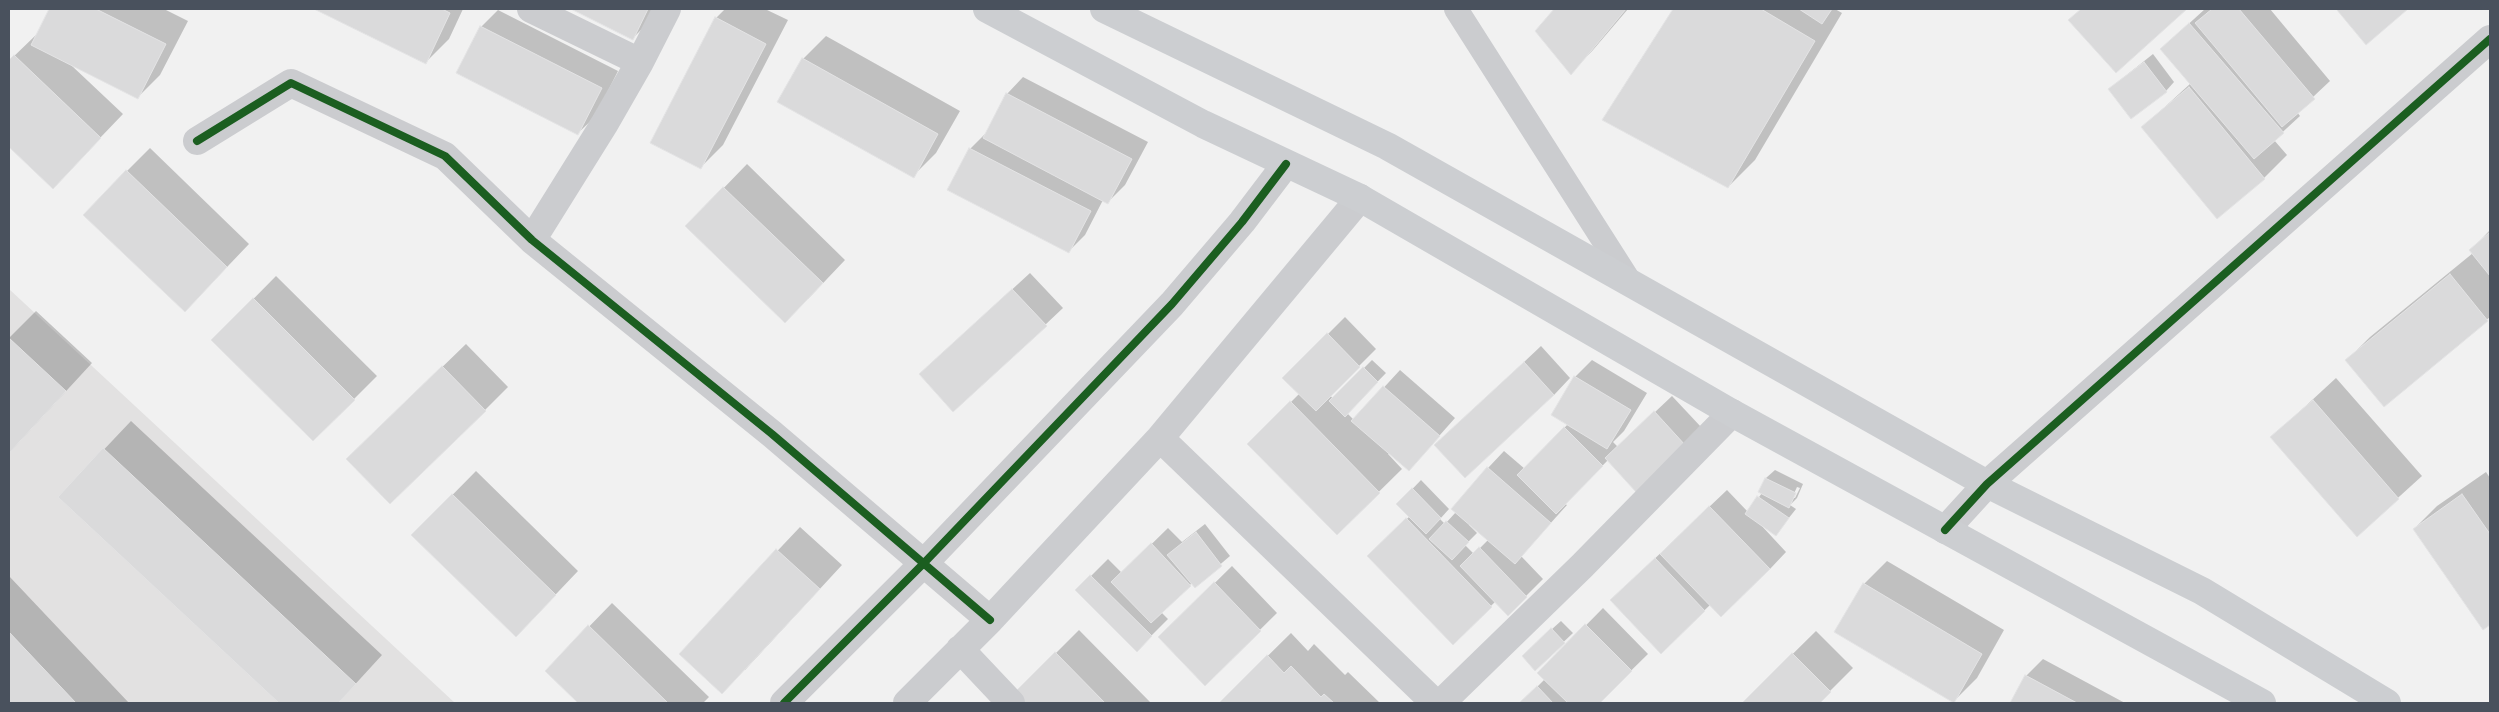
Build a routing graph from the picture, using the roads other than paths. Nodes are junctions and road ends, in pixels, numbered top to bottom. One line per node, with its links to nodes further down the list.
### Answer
1 (531, 9): 7 (street)
2 (667, 9): 7 (street)
3 (987, 9): 9 (main road)
4 (1104, 9): 12 (main road)
5 (1456, 9): 12 (lane)
6 (2490, 39): 15 (street)
7 (640, 62): 11 (street)
8 (197, 142): 11 (street)
9 (1286, 164): 10 (main road); 17 (street)
10 (1360, 198): 13 (main road); 14 (street)
11 (532, 240): 17 (street)
12 (1630, 282): 15 (main road)
13 (1732, 413): 16 (main road); 24 (street)
14 (1160, 438): 18 (street); 23 (street)
15 (1987, 484): 16 (street); 26 (main road)
16 (1945, 530): 25 (main road)
17 (924, 563): 18 (street); 20 (street)
18 (990, 620): 19 (street)
19 (960, 649): 21 (street); 22 (street)
20 (784, 703)
21 (907, 703)
22 (1011, 703)
23 (1435, 703)
24 (1441, 703)
25 (2262, 703)
26 (2387, 703)

